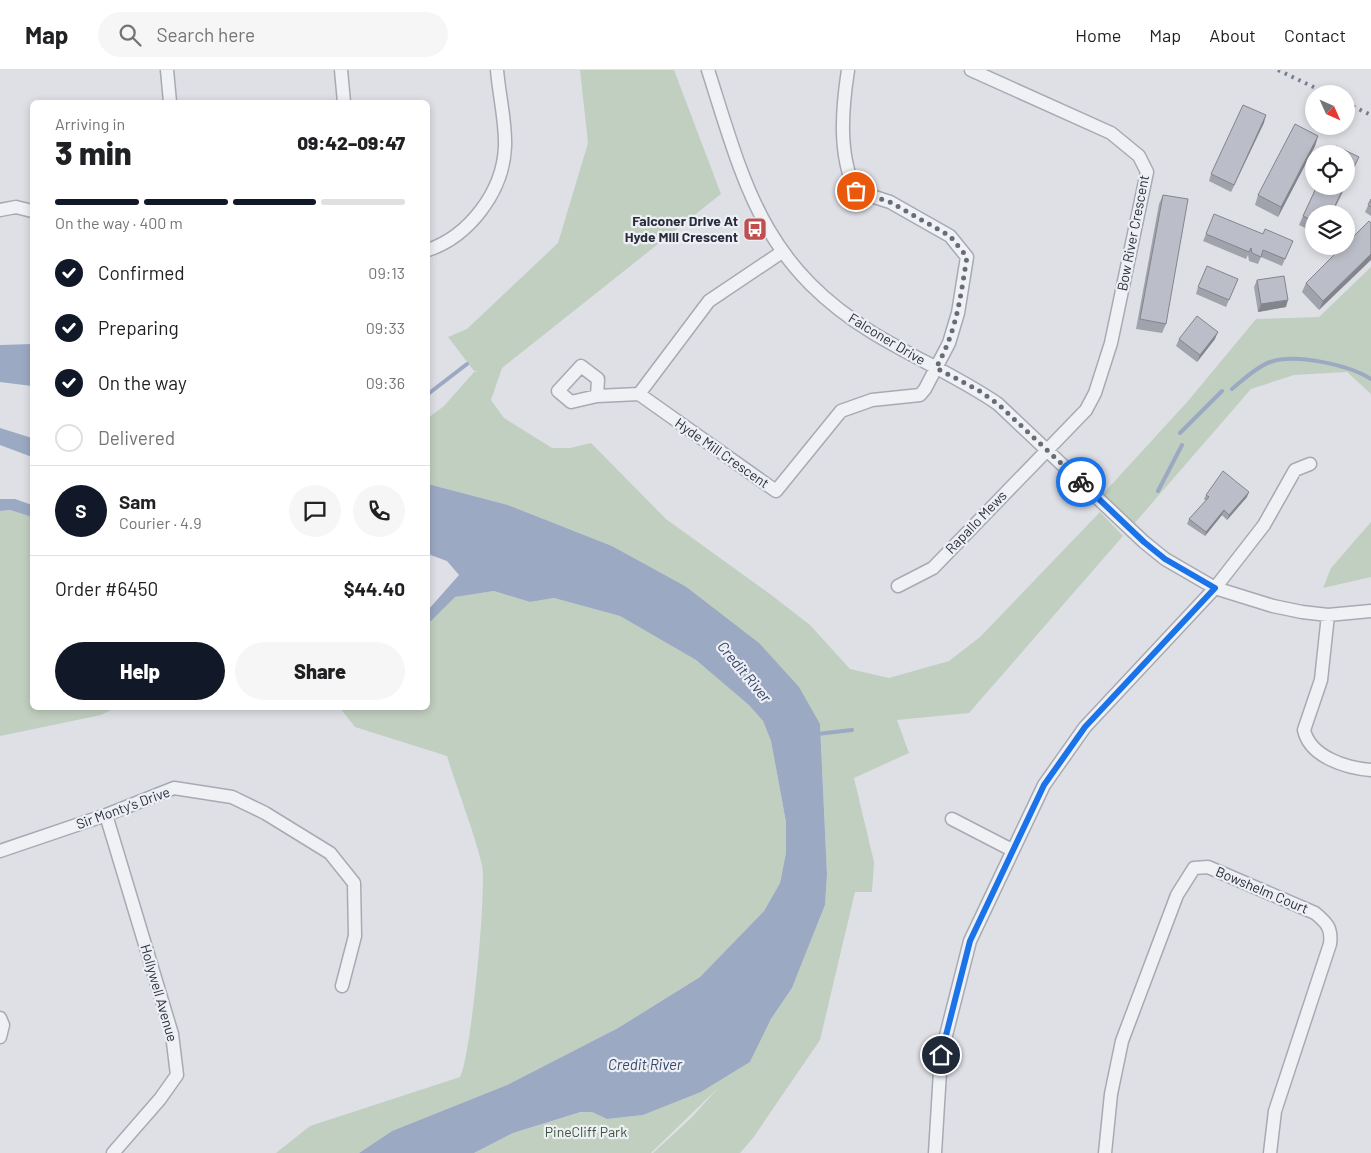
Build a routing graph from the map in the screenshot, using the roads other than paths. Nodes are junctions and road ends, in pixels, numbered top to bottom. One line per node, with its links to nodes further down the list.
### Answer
1 (167, 70): 7 (street)
2 (341, 70): 8 (street)
3 (497, 70): 11 (street)
4 (708, 70): 12 (street, Falconer Drive)
5 (848, 70): 13 (street)
6 (971, 70): 16 (street, Bow River Crescent)
7 (170, 100)
8 (344, 100)
9 (0, 210): 10 (street)
10 (30, 210)
11 (430, 249)
12 (782, 252): 13 (street, Falconer Drive); 14 (street)
13 (936, 368): 14 (street, Hyde Mill Crescent); 16 (street, Falconer Drive)
14 (639, 394): 15 (street)
15 (597, 396)
16 (1047, 449): 18 (street, Rapallo Mews); 19 (street, Falconer Drive)
17 (1310, 464): 19 (street)
18 (898, 586)
19 (1215, 588): 21 (street, Falconer Drive); 25 (street)
20 (1371, 611): 21 (street, Falconer Drive)
21 (1328, 615): 22 (street)
22 (1371, 770)
23 (106, 816): 26 (street, Sir Monty's Drive); 27 (street, Sir Monty's Drive); 30 (street, Hollywell Avenue)
24 (952, 819): 25 (street)
25 (1012, 850): 31 (street)
26 (0, 851)
27 (342, 986)
28 (0, 1018): 29 (street)
29 (0, 1038)
30 (113, 1153)
31 (935, 1153)
32 (1105, 1153): 33 (street, Bowshelm Court)
33 (1270, 1153)

